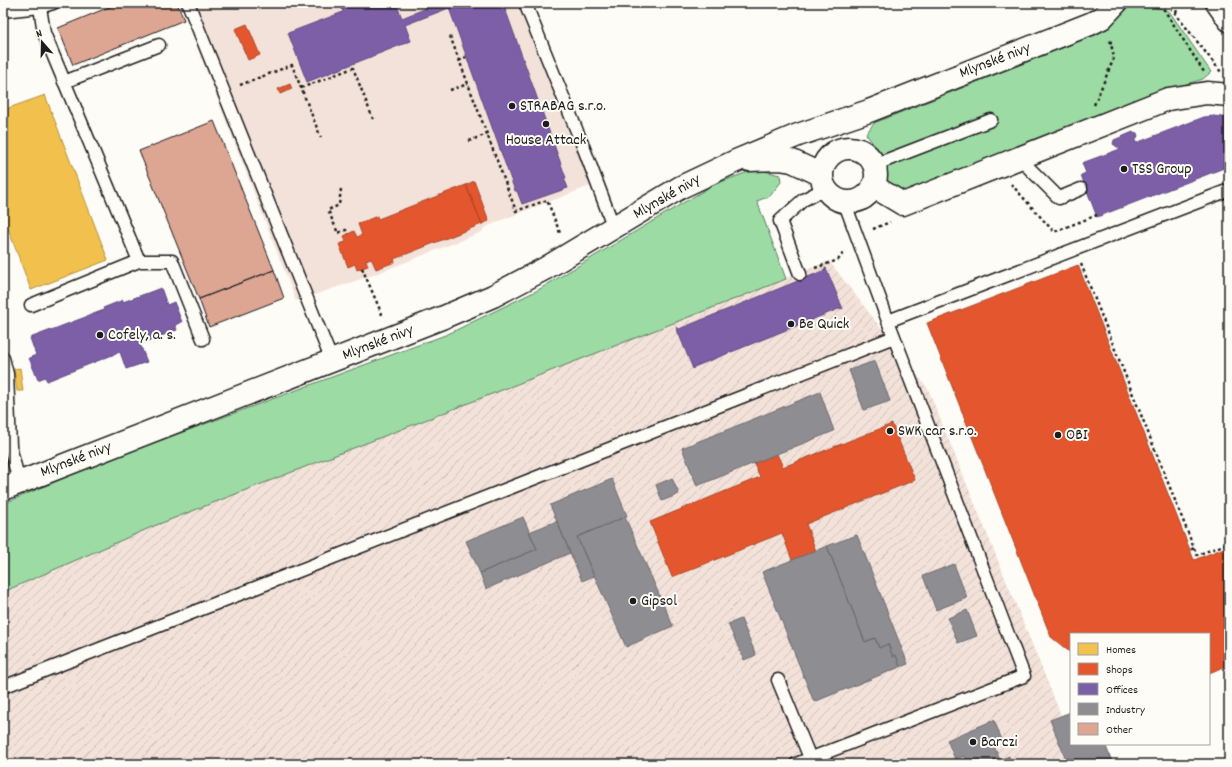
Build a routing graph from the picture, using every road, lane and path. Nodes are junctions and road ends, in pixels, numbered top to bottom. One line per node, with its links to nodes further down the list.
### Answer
1 (53, 3): 8 (lane)
2 (188, 3): 54 (lane)
3 (525, 3): 41 (lane)
4 (1161, 3): 20 (path)
5 (1167, 3): 11 (path)
6 (1179, 3): 11 (path)
7 (1217, 3): 12 (street)
8 (40, 7): 9 (lane); 17 (lane)
9 (3, 11)
10 (1109, 11): 23 (street, Mlynské nivy); 26 (path)
11 (1176, 13): 20 (path)
12 (1229, 20)
13 (450, 36): 16 (path)
14 (158, 45): 17 (lane)
15 (466, 57): 16 (path)
16 (459, 61): 18 (path)
17 (64, 82): 45 (lane)
18 (468, 84): 22 (path); 27 (path)
19 (239, 86): 21 (path)
20 (1222, 87): 26 (street)
21 (301, 88): 24 (path); 29 (path)
22 (450, 90)
23 (869, 110): 28 (street, Mlynské nivy); 33 (street)
24 (373, 119)
25 (991, 120): 34 (lane)
26 (1089, 130): 31 (street)
27 (487, 134): 30 (path); 43 (path)
28 (798, 135): 32 (street, Mlynské nivy); 33 (street, Mlynské nivy)
29 (321, 138)
30 (469, 141)
31 (1022, 156): 34 (street, Mlynské nivy); 37 (lane)
32 (736, 161): 33 (street, Mlynské nivy); 41 (street, Mlynské nivy)
33 (832, 167): 34 (street, Mlynské nivy); 39 (street, Mlynské nivy); 47 (lane)
34 (874, 175): 39 (street)
35 (1010, 180): 40 (path)
36 (341, 189): 42 (path)
37 (1081, 189)
38 (1229, 190): 50 (lane)
39 (844, 201): 50 (lane)
40 (1097, 216)
41 (614, 228): 54 (street, Mlynské nivy)
42 (348, 234)
43 (561, 236)
44 (1080, 261): 57 (path)
45 (139, 262): 48 (lane); 52 (lane)
46 (362, 268): 49 (path)
47 (800, 274)
48 (32, 305)
49 (384, 321)
50 (888, 321): 51 (lane)
51 (894, 337): 60 (lane); 61 (lane)
52 (203, 339)
53 (3, 358): 55 (lane)
54 (332, 361): 55 (street, Mlynské nivy)
55 (11, 486)
56 (1229, 543): 57 (path)
57 (1194, 548): 58 (path)
58 (1190, 550)
59 (778, 680): 61 (lane)
60 (3, 688)
61 (810, 758): 62 (lane)
62 (796, 764)

